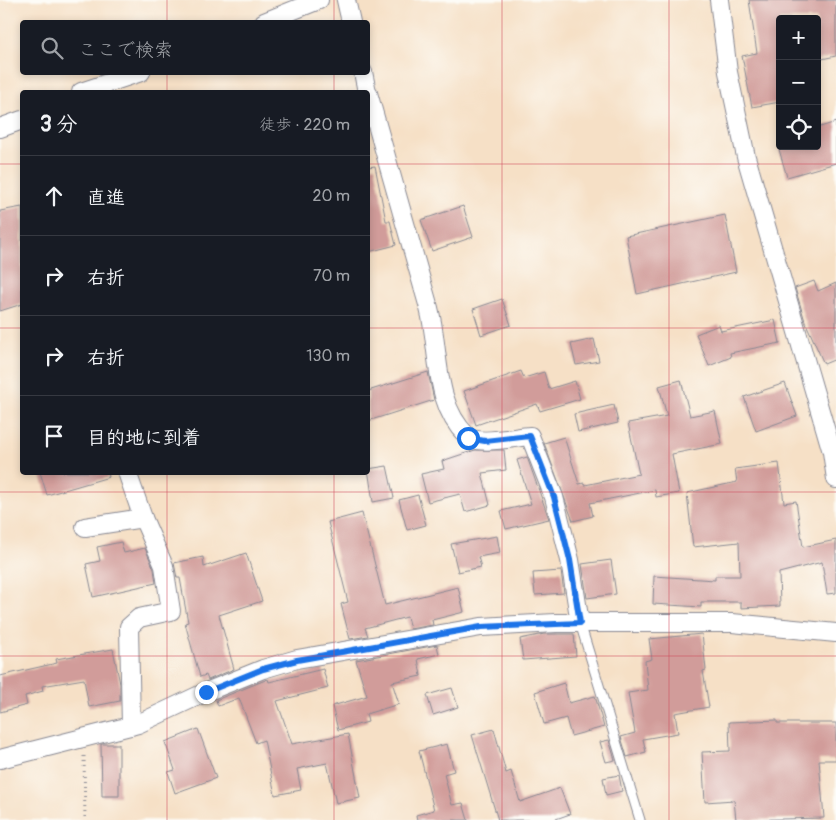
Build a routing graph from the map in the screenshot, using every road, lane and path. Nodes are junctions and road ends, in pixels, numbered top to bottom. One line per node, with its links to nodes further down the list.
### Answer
1 (319, 0): 4 (street)
2 (346, 0): 5 (street)
3 (719, 0): 14 (street)
4 (269, 20)
5 (351, 20)
6 (131, 75): 8 (street)
7 (364, 75): 9 (street)
8 (87, 90)
9 (366, 90)
10 (370, 104): 17 (street)
11 (20, 121): 12 (street)
12 (0, 128)
13 (128, 475): 15 (street)
14 (836, 479)
15 (143, 518): 16 (street); 19 (street)
16 (85, 527)
17 (580, 623): 18 (street); 19 (street); 23 (lane)
18 (836, 633)
19 (131, 726): 20 (street)
20 (80, 740): 21 (street); 22 (path)
21 (0, 759)
22 (85, 820)
23 (640, 820)

